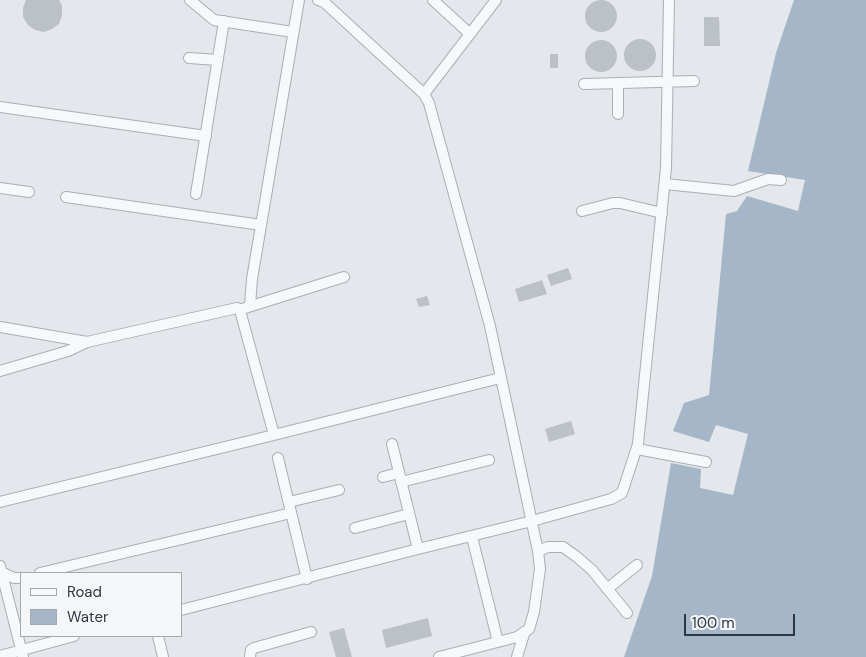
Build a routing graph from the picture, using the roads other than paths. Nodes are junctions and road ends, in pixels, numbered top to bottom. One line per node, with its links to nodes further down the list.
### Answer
1 (190, 0): 7 (lane)
2 (299, 0): 8 (lane)
3 (318, 0): 16 (lane)
4 (433, 0): 9 (lane)
5 (496, 0): 9 (lane)
6 (669, 0): 13 (lane)
7 (224, 21): 8 (lane); 11 (lane)
8 (293, 32): 28 (lane)
9 (470, 34): 16 (lane)
10 (189, 58): 11 (lane)
11 (218, 60): 19 (lane)
12 (694, 81): 13 (lane)
13 (667, 83): 15 (lane); 21 (lane)
14 (584, 84): 15 (lane)
15 (618, 84): 18 (lane)
16 (424, 94): 35 (lane)
17 (0, 107): 19 (lane)
18 (618, 114)
19 (206, 136): 24 (lane)
20 (781, 180): 21 (lane)
21 (665, 184): 27 (lane)
22 (0, 188): 23 (lane)
23 (29, 192)
24 (196, 194)
25 (66, 197): 28 (lane)
26 (582, 211): 27 (lane)
27 (662, 213): 38 (lane)
28 (261, 225): 30 (lane)
29 (344, 277): 30 (lane)
30 (250, 306): 31 (lane)
31 (240, 309): 33 (lane); 36 (lane)
32 (0, 327): 33 (lane)
33 (87, 342): 34 (lane)
34 (0, 372)
35 (500, 378): 36 (lane); 49 (lane)
36 (274, 435): 45 (lane)
37 (392, 444): 43 (lane)
38 (637, 450): 41 (lane); 49 (lane)
39 (278, 458): 46 (lane)
40 (489, 460): 43 (lane)
41 (706, 462)
42 (383, 477): 43 (lane)
43 (400, 477): 48 (lane)
44 (340, 490): 46 (lane)
45 (0, 502)
46 (289, 502): 47 (lane)
47 (291, 513): 56 (lane); 58 (lane)
48 (409, 514): 50 (lane); 52 (lane)
49 (532, 521): 51 (lane); 53 (lane)
50 (355, 528)
51 (472, 537): 52 (lane); 66 (lane)
52 (418, 548): 58 (lane)
53 (538, 551): 59 (lane); 63 (lane)
54 (637, 564): 59 (lane)
55 (1, 569): 57 (lane); 67 (lane)
56 (44, 572)
57 (20, 578)
58 (306, 578): 60 (lane)
59 (607, 589): 61 (lane)
60 (182, 610)
61 (627, 613)
62 (312, 632): 70 (lane)
63 (524, 634): 66 (lane); 72 (lane)
64 (71, 637): 67 (lane)
65 (158, 637): 69 (lane)
66 (498, 642): 71 (lane)
67 (22, 653): 68 (lane)
68 (0, 656)
69 (163, 657)
70 (250, 657)
71 (439, 657)
72 (517, 657)

